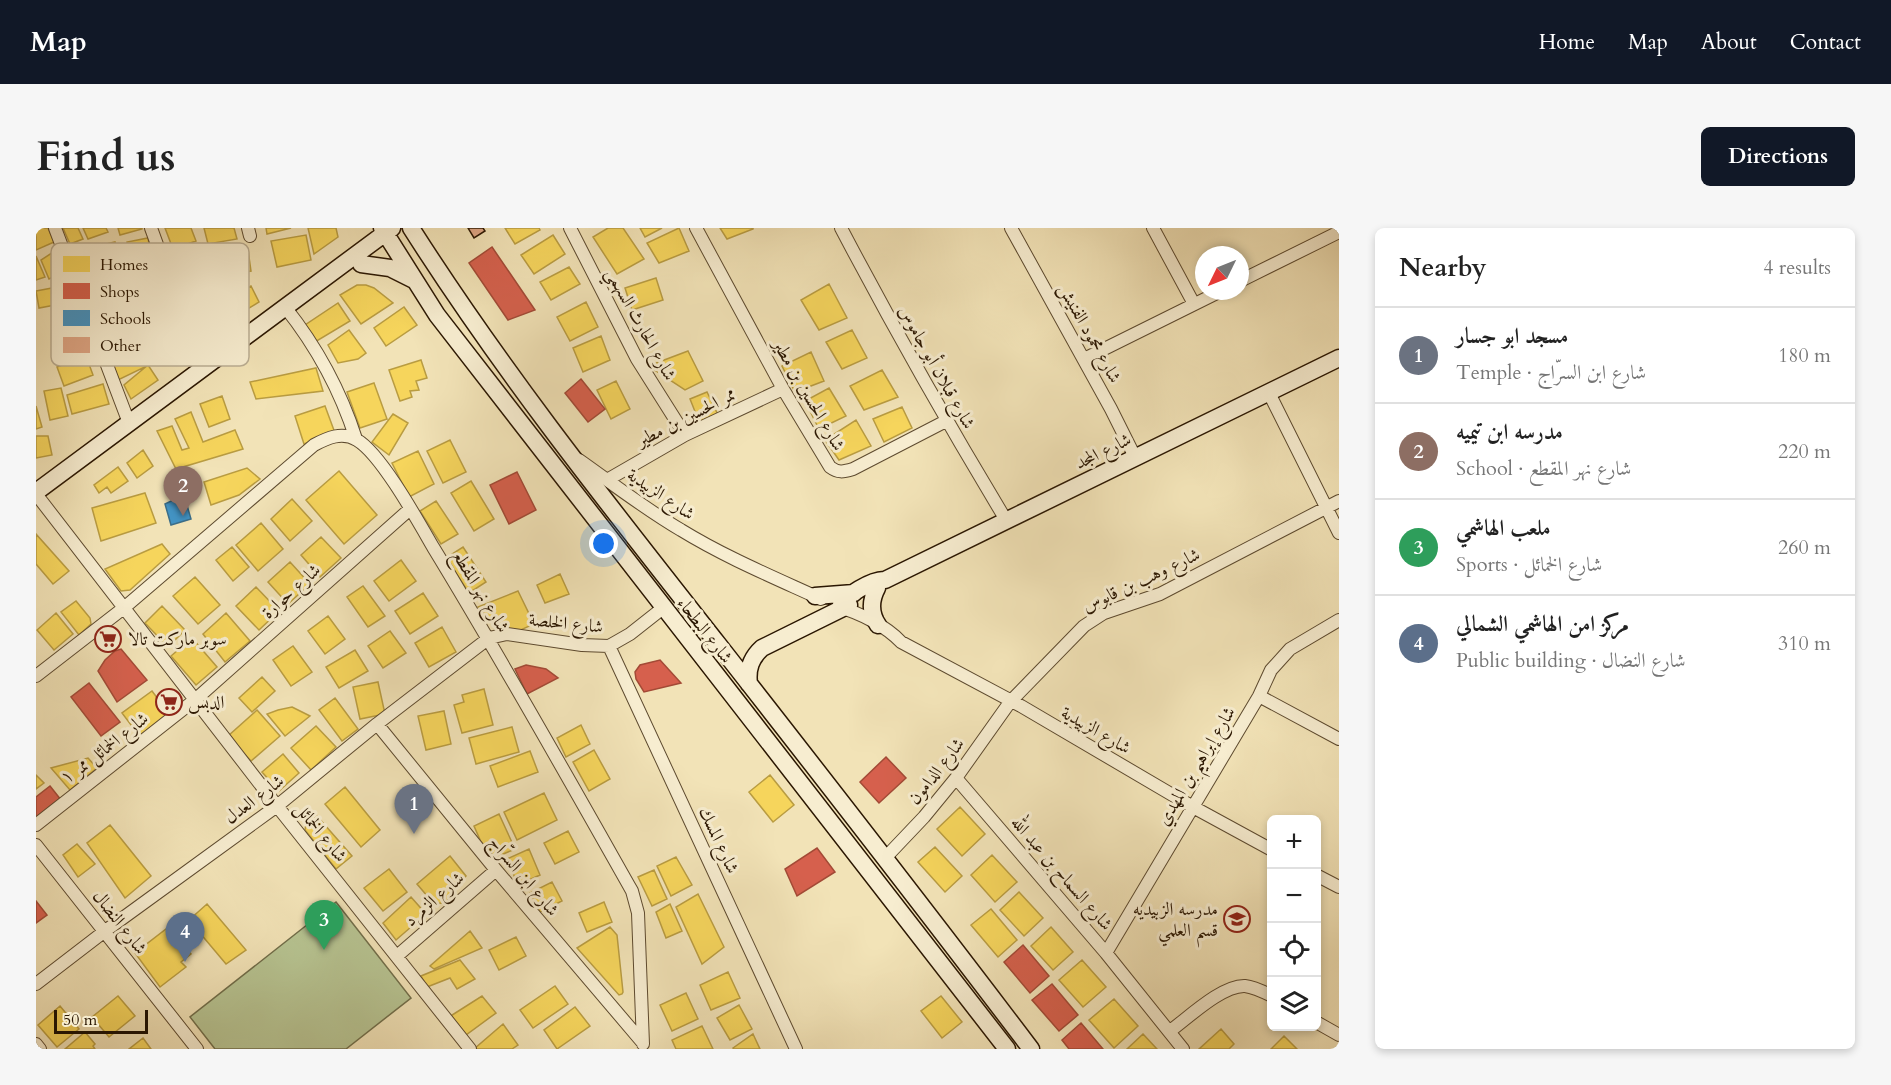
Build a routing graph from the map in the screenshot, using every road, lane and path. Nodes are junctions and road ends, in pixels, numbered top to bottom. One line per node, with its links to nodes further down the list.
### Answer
1 (55, 228): 11 (street)
2 (151, 228): 12 (street)
3 (411, 228): 10 (street); 31 (street, شارع البطحاء)
4 (570, 228): 29 (street, شارع الحارث السهمي)
5 (696, 228): 25 (street, شارع الحسين بن مطير)
6 (841, 228): 27 (street, شارع قبلان أبو جاموس)
7 (1011, 228): 22 (street, شارع محمود الفنيش)
8 (1153, 228): 18 (street)
9 (1339, 232): 15 (street)
10 (387, 233): 13 (street); 14 (street); 16 (street, شارع البطحاء)
11 (61, 243)
12 (156, 243)
13 (361, 264): 14 (street); 16 (street)
14 (341, 265): 19 (street)
15 (1249, 277)
16 (416, 282): 44 (street, شارع البطحاء)
17 (1202, 300): 18 (street)
18 (1194, 304): 22 (street)
19 (285, 307): 20 (street); 30 (street)
20 (249, 334)
21 (1339, 358): 26 (street, شارع المجد)
22 (1084, 359): 32 (street, شارع محمود الفنيش)
23 (107, 366): 28 (street)
24 (206, 366): 28 (street)
25 (783, 389): 27 (street, شارع الحسين بن مطير); 29 (street, ممر الحسين بن مطير)
26 (1269, 393): 32 (street, شارع المجد); 36 (street)
27 (946, 421): 38 (street, شارع قبلان أبو جاموس)
28 (129, 423): 34 (street)
29 (685, 435): 33 (street, ممر الحسين بن مطير)
30 (356, 439): 37 (street, شارع نهر المقطع); 43 (street)
31 (565, 449): 33 (street, شارع الزبيدية); 52 (street, شارع البطحاء)
32 (1135, 457): 38 (street, شارع المجد)
33 (607, 480): 42 (street, شارع الزبيدية)
34 (36, 493): 43 (street, شارع الخمائل)
35 (1339, 501): 36 (street, شارع وهب بن قابوس)
36 (1327, 507): 39 (street); 55 (street, شارع وهب بن قابوس)
37 (410, 509): 48 (street, شارع نهر المقطع); 54 (street, شارع حوارة)
38 (1006, 520): 40 (street, شارع المجد)
39 (1339, 533)
40 (881, 584): 41 (street, شارع المجد); 45 (street, شارع المجد); 47 (street)
41 (855, 593): 42 (street); 45 (street, شارع المجد)
42 (815, 596): 45 (street, شارع الزبيدية)
43 (125, 607): 51 (street); 54 (street, شارع الخمائل)
44 (663, 608): 50 (street, شارع الخلصة); 66 (street, شارع البطحاء)
45 (840, 608): 47 (street, شارع الزبيدية); 49 (street, شارع الزبيدية); 52 (street, شارع المجد)
46 (1339, 620): 53 (street, شارع إبراهيم بن المهدي)
47 (878, 625): 49 (street, شارع الزبيدية)
48 (489, 638): 50 (street, شارع الخلصة); 56 (street, شارع العدل); 78 (street, شارع نهر المقطع)
49 (901, 642): 55 (street, شارع الزبيدية)
50 (609, 646): 82 (street, شارع المسك)
51 (36, 676)
52 (749, 684): 64 (street, شارع البطحاء)
53 (1259, 696): 57 (street); 60 (street, شارع إبراهيم بن المهدي)
54 (196, 699): 59 (street, شارع الخمائل); 61 (street, شارع الخمائل ممر ١)
55 (1010, 702): 58 (street, شارع الدامون); 60 (street, شارع الزبيدية)
56 (377, 724): 59 (street, شارع العدل); 65 (street, شارع ابن السرّاج)
57 (1339, 740)
58 (956, 778): 64 (street, شارع الدامون); 70 (street, شارع السماح بن عبد الله)
59 (277, 806): 69 (street, شارع العدل); 71 (street, شارع الخمائل)
60 (1193, 807): 63 (street, شارع الزبيدية); 70 (street, شارع إبراهيم بن المهدي)
61 (36, 825)
62 (36, 845): 69 (street, شارع النضال)
63 (1267, 847)
64 (886, 857): 66 (street); 84 (street, شارع البطحاء)
65 (496, 870): 71 (street, شارع الزمرد); 78 (street, شارع ابن السرّاج)
66 (869, 871): 83 (street, شارع البطحاء)
67 (1321, 877): 68 (street)
68 (1339, 887)
69 (105, 931): 72 (street, شارع العدل); 80 (street, شارع النضال)
70 (1106, 953): 75 (street, شارع السماح بن عبد الله)
71 (397, 956): 81 (street, شارع الخمائل)
72 (36, 984)
73 (1267, 994): 75 (street)
74 (1321, 1024): 76 (street)
75 (1170, 1032): 85 (street, شارع السماح بن عبد الله)
76 (1339, 1035)
77 (36, 1044): 79 (street)
78 (645, 1046)
79 (40, 1049)
80 (197, 1049)
81 (470, 1049)
82 (796, 1049)
83 (1007, 1049)
84 (1030, 1049)
85 (1183, 1049)

